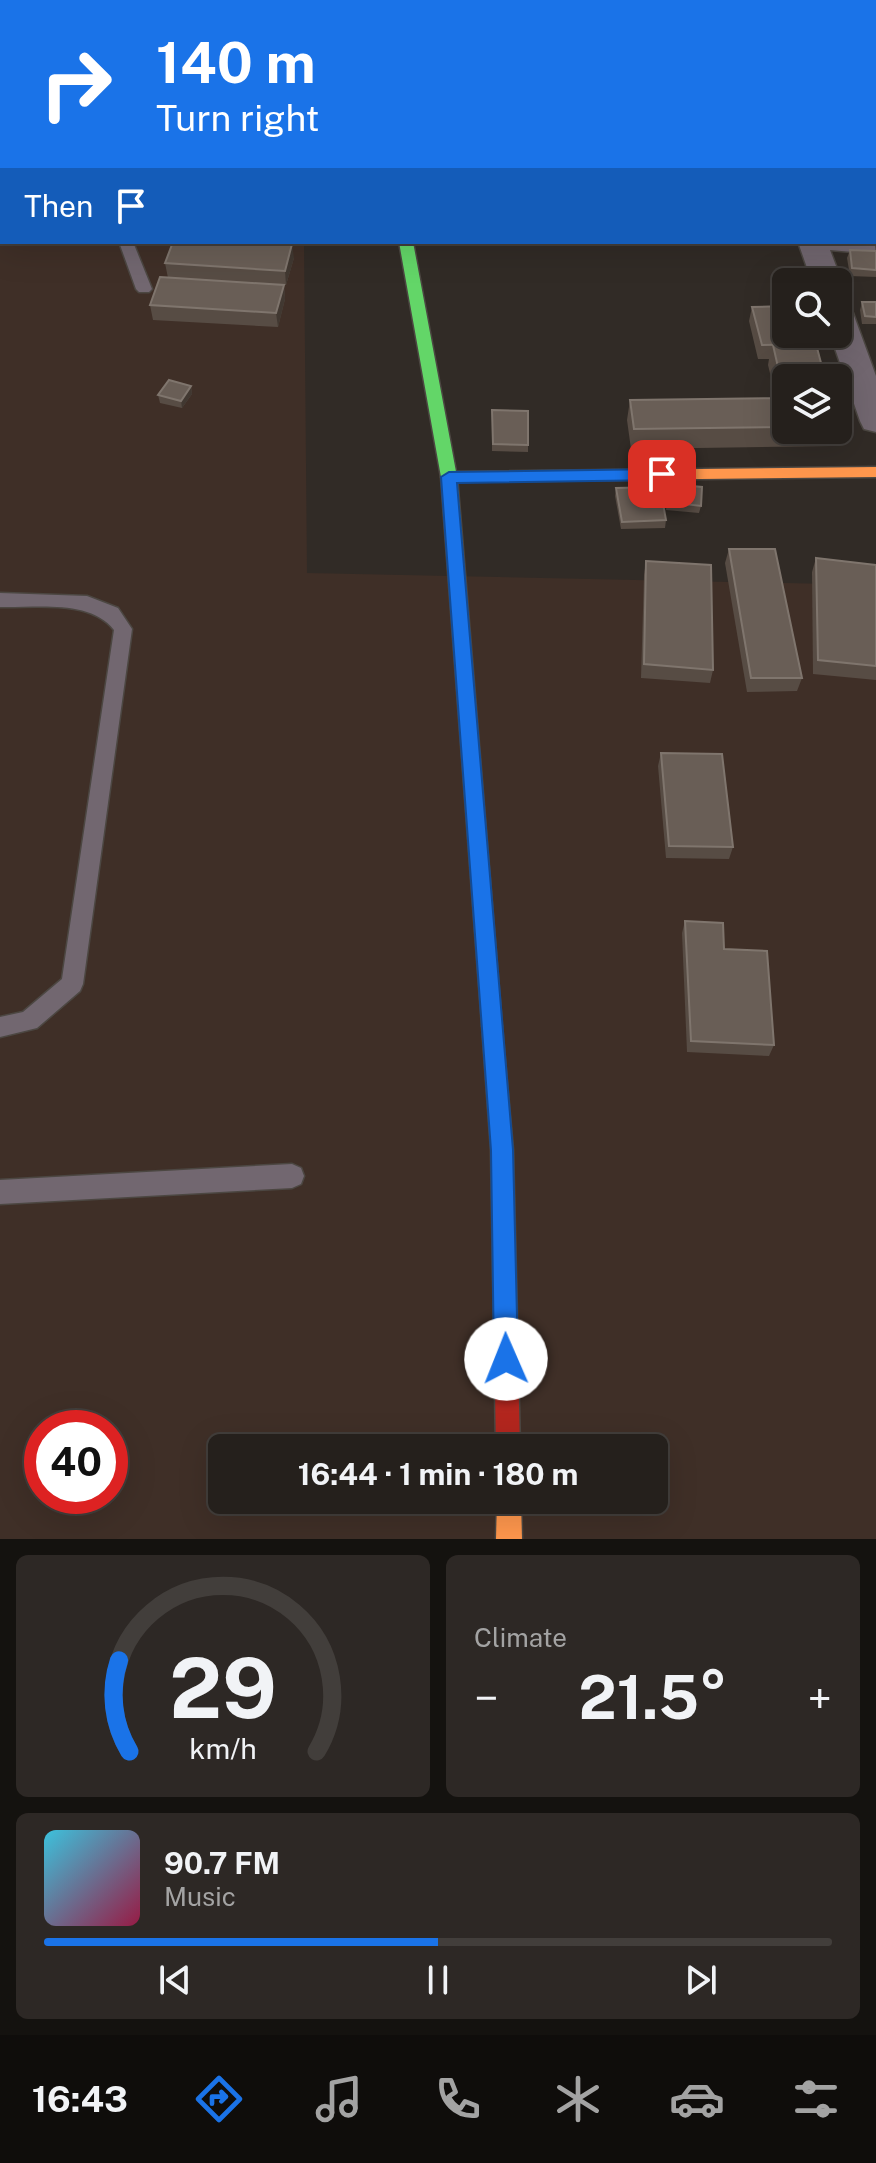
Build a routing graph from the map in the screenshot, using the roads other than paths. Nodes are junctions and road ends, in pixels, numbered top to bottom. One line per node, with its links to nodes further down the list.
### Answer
1 (127, 244): 5 (lane)
2 (406, 244): 9 (street)
3 (814, 244): 4 (street)
4 (822, 268)
5 (144, 289)
6 (850, 348): 7 (street)
7 (876, 421)
8 (876, 472): 9 (street)
9 (449, 477): 14 (street)
10 (0, 600): 11 (lane)
11 (0, 1027)
12 (292, 1176): 13 (lane)
13 (0, 1192)
14 (508, 1434)
15 (509, 1514): 16 (street)
16 (509, 1539)

